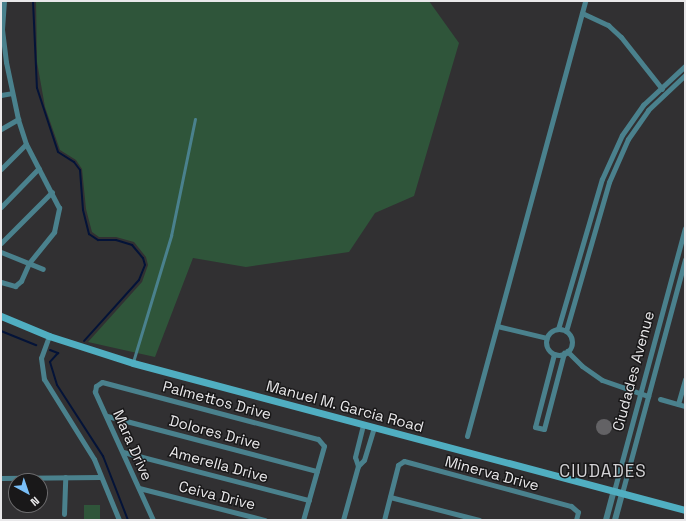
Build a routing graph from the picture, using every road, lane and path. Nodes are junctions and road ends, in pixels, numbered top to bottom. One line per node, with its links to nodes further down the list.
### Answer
1 (4, 1): 4 (street)
2 (585, 1): 3 (street)
3 (582, 13): 8 (street); 30 (street)
4 (2, 29): 5 (street)
5 (3, 62): 9 (street)
6 (685, 66): 8 (street)
7 (685, 75): 10 (street)
8 (661, 87): 10 (street); 19 (street)
9 (12, 92): 11 (street); 13 (street)
10 (666, 93): 20 (street)
11 (1, 95)
12 (195, 118): 37 (lane)
13 (18, 119): 14 (street); 15 (street)
14 (1, 130)
15 (26, 144): 16 (street); 17 (street)
16 (40, 168): 18 (street); 21 (street)
17 (1, 169)
18 (52, 192): 23 (street); 26 (street)
19 (595, 202): 20 (street); 31 (street)
20 (601, 204): 32 (street)
21 (1, 207)
22 (685, 228): 40 (street, Ciudades Avenue)
23 (1, 243)
24 (1, 252): 26 (street)
25 (685, 259): 41 (street, Ciudades Avenue)
26 (29, 264): 27 (street); 28 (street)
27 (43, 269)
28 (1, 282)
29 (1, 316): 33 (main road, Manuel M. Garcia Road)
30 (497, 326): 34 (street); 48 (street)
31 (558, 329): 32 (street); 34 (street)
32 (566, 331): 35 (street)
33 (49, 336): 37 (main road, Manuel M. Garcia Road); 53 (street)
34 (546, 338): 36 (street)
35 (566, 352): 36 (street); 36 (street); 40 (street)
36 (554, 354)
37 (133, 363): 46 (main road, Manuel M. Garcia Road)
38 (685, 379): 43 (street)
39 (102, 382): 45 (street, Mara Drive); 51 (street, Palmettos Drive)
40 (640, 394): 41 (street); 56 (street, Ciudades Avenue)
41 (648, 396): 57 (street, Ciudades Avenue)
42 (660, 399): 43 (street)
43 (678, 404): 44 (street)
44 (685, 406)
45 (107, 416): 49 (street, Mara Drive); 51 (street, Dolores Drive)
46 (363, 424): 47 (main road, Manuel M. Garcia Road); 50 (street)
47 (374, 427): 50 (street); 56 (main road, Manuel M. Garcia Road)
48 (467, 436)
49 (123, 452): 55 (street, Mara Drive); 59 (street, Amerella Drive)
50 (358, 466): 66 (street)
51 (317, 471): 59 (street)
52 (66, 477): 53 (street); 54 (street); 61 (street)
53 (100, 477): 62 (street)
54 (1, 478)
55 (139, 488): 63 (street, Mara Drive); 64 (street, Ceiva Drive)
56 (614, 491): 57 (main road, Manuel M. Garcia Road); 70 (street, Ciudades Avenue)
57 (622, 493): 60 (main road, Manuel M. Garcia Road); 71 (street, Ciudades Avenue)
58 (390, 497): 67 (street); 68 (street); 69 (street, Minerva Drive)
59 (309, 500): 65 (street)
60 (685, 510)
61 (64, 514)
62 (118, 520)
63 (154, 520)
64 (265, 520)
65 (303, 520)
66 (343, 520)
67 (384, 520)
68 (479, 520)
69 (576, 520)
70 (606, 520)
71 (615, 520)

